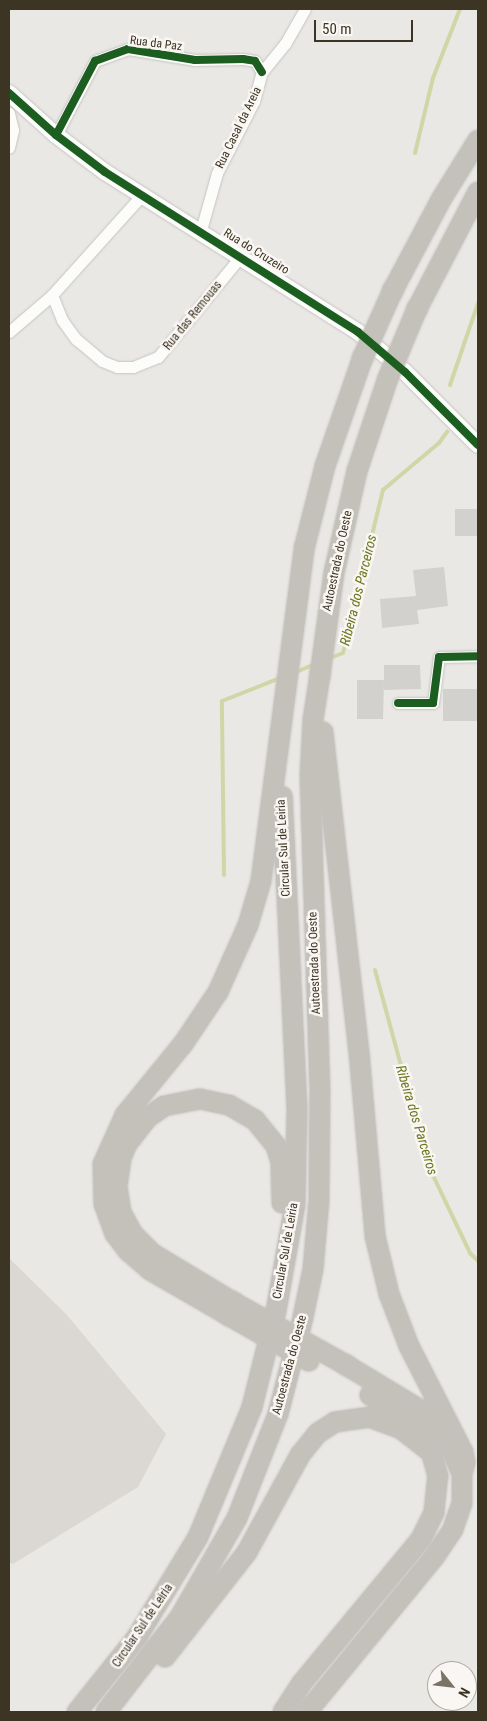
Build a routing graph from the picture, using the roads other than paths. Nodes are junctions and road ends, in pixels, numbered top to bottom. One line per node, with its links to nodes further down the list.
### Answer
1 (305, 9): 2 (street, Rua Casal da Areia)
2 (262, 72): 5 (street, Rua da Paz); 10 (street, Rua Casal da Areia)
3 (9, 93): 5 (street, Rua do Cruzeiro)
4 (9, 113): 7 (street)
5 (56, 135): 9 (street, Rua do Cruzeiro)
6 (478, 140): 17 (highway, bridge)
7 (9, 148)
8 (478, 192): 18 (highway, Autoestrada do Oeste, bridge)
9 (142, 195): 10 (street, Rua do Cruzeiro); 12 (street)
10 (201, 230): 11 (street, Rua do Cruzeiro)
11 (241, 256): 12 (street, Rua das Remouas); 14 (street, Rua do Cruzeiro)
12 (52, 295): 13 (street)
13 (9, 332)
14 (478, 445)
15 (478, 656): 16 (street)
16 (398, 703)
17 (280, 739): 19 (highway, Circular Sul de Leiria); 20 (highway)
18 (317, 741): 23 (highway); 26 (highway, Autoestrada do Oeste)
19 (288, 1243): 20 (highway); 25 (highway, Circular Sul de Leiria)
20 (231, 1308): 21 (highway, bridge)
21 (343, 1372): 22 (highway); 23 (highway)
22 (431, 1452): 24 (highway); 27 (highway)
23 (462, 1474): 30 (highway)
24 (301, 1684): 28 (highway); 29 (highway)
25 (77, 1712)
26 (106, 1712)
27 (113, 1712)
28 (266, 1712)
29 (283, 1712)
30 (306, 1712)

